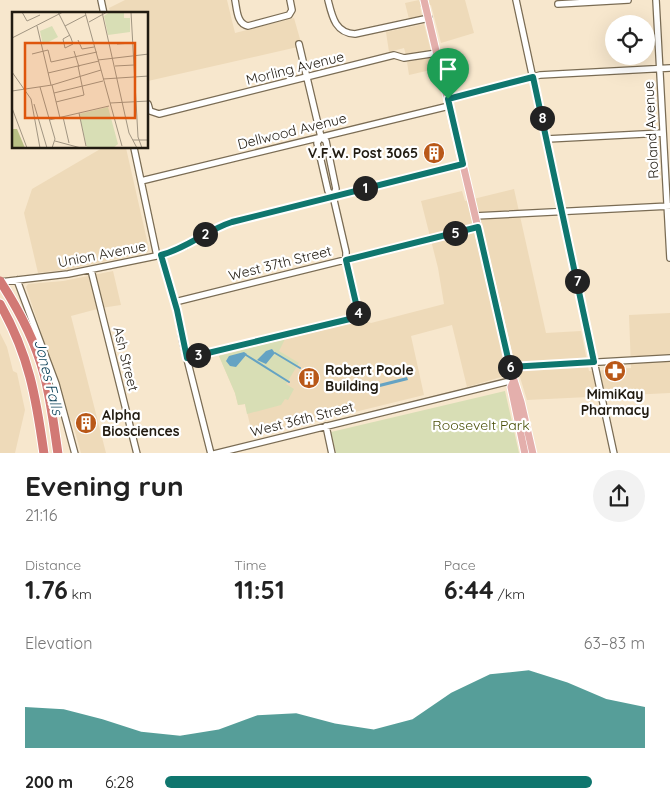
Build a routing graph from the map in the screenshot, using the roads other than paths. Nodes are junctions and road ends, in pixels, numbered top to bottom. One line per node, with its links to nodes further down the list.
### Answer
1 (235, 0): 2 (street)
2 (290, 0)
3 (328, 0): 9 (street)
4 (424, 0): 9 (main road)
5 (516, 0): 15 (street)
6 (628, 0): 8 (street)
7 (656, 0): 13 (street, Roland Avenue)
8 (558, 4)
9 (429, 18): 11 (main road)
10 (299, 44): 14 (street)
11 (437, 53): 14 (street, Morling Avenue); 16 (main road)
12 (670, 68): 13 (street, Dellwood Avenue)
13 (660, 69): 15 (street, Dellwood Avenue); 18 (street, Roland Avenue)
14 (307, 77): 17 (street, Morling Avenue); 19 (street)
15 (533, 77): 16 (street, Dellwood Avenue); 20 (street)
16 (449, 102): 19 (street, Dellwood Avenue); 22 (main road)
17 (149, 108)
18 (663, 132): 20 (street); 25 (street, Roland Avenue)
19 (321, 137): 23 (street, Dellwood Avenue); 24 (street)
20 (546, 139): 26 (street)
21 (134, 149): 23 (street)
22 (463, 164): 24 (street, Union Avenue); 27 (main road)
23 (141, 182): 29 (street)
24 (333, 196): 29 (street, Union Avenue); 31 (street)
25 (669, 207): 26 (street); 30 (street, Roland Avenue)
26 (562, 212): 27 (street); 39 (street)
27 (475, 216): 28 (main road)
28 (478, 227): 31 (street, West 37th Street); 40 (main road)
29 (159, 256): 32 (street, Union Avenue); 35 (street)
30 (670, 258)
31 (346, 260): 35 (street, West 37th Street); 37 (street)
32 (91, 270): 33 (street, Union Avenue); 47 (street, Ash Street)
33 (17, 280): 34 (street, Union Avenue); 46 (street)
34 (2, 281): 45 (highway, bridge)
35 (174, 302): 37 (street)
36 (0, 304): 44 (highway)
37 (187, 358): 48 (street)
38 (670, 358): 39 (street)
39 (594, 362): 40 (street); 52 (street)
40 (510, 367): 41 (main road)
41 (514, 380): 42 (street, West 36th Street); 50 (main road); 51 (main road)
42 (326, 426): 43 (street, West 36th Street); 49 (street)
43 (230, 452)
44 (44, 453)
45 (58, 453)
46 (75, 453)
47 (137, 453)
48 (212, 453)
49 (332, 453)
50 (525, 453)
51 (533, 453)
52 (614, 453)

